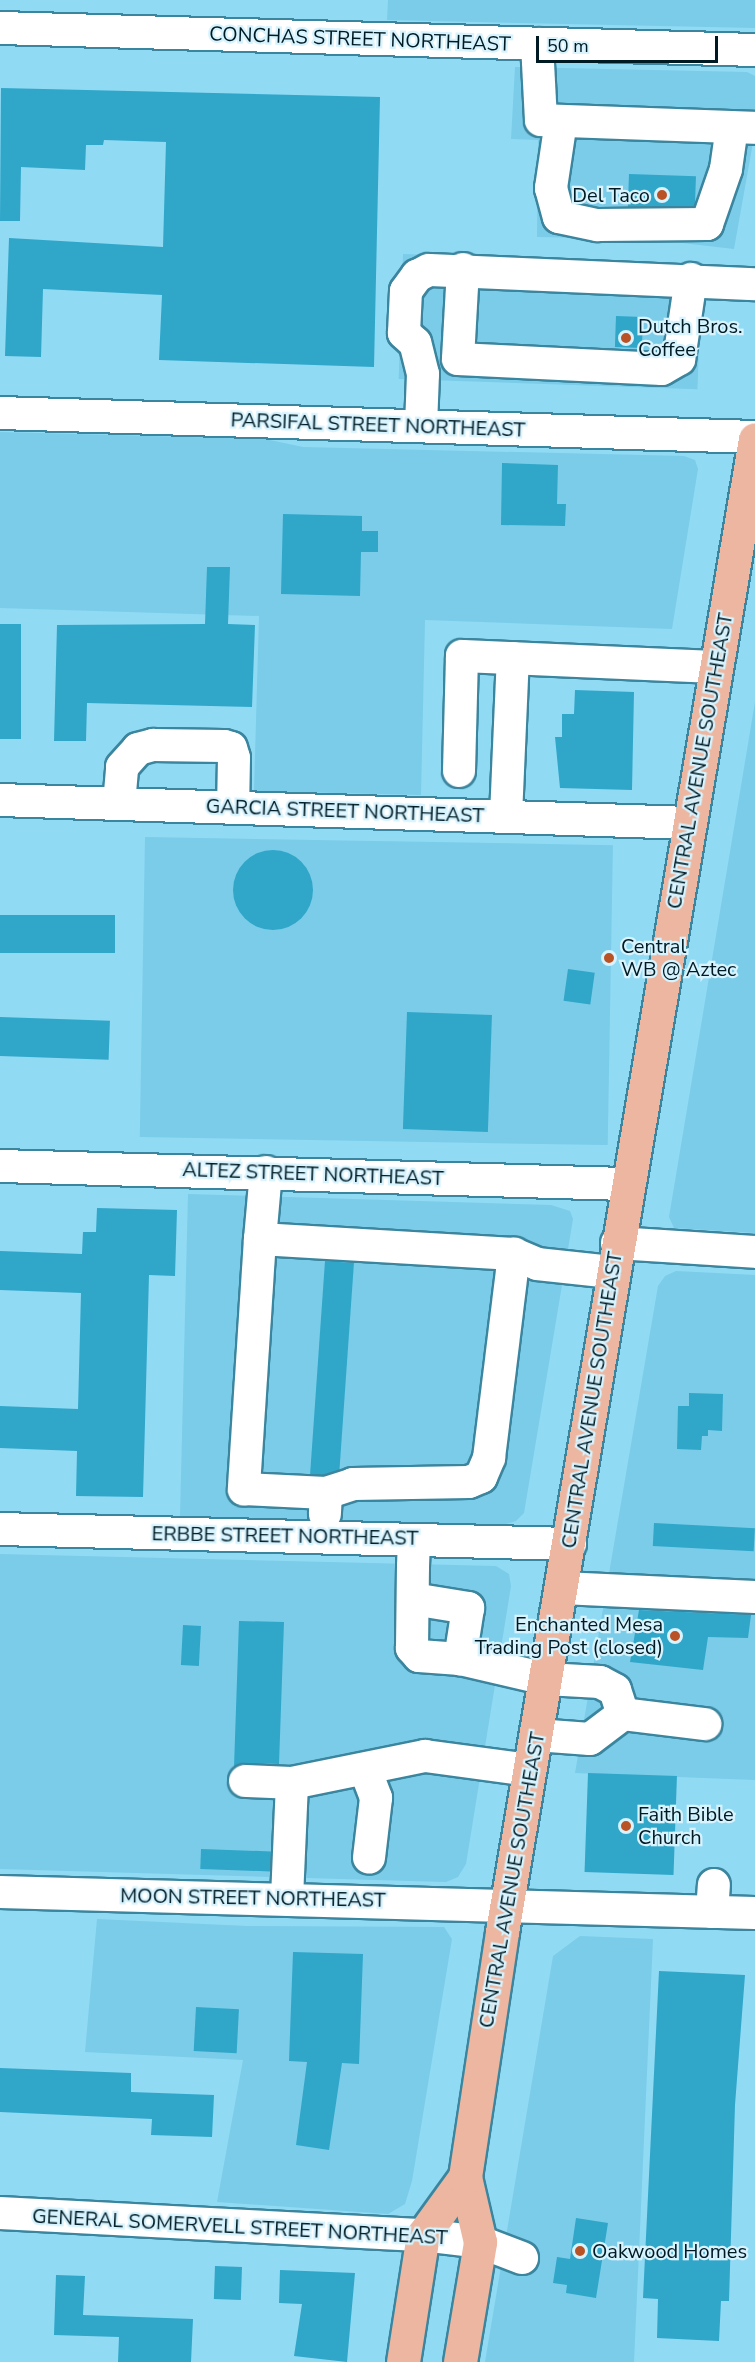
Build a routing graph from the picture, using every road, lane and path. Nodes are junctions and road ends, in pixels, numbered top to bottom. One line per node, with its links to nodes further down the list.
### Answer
1 (0, 28): 2 (street, CONCHAS STREET NORTHEAST)
2 (537, 44): 3 (street, CONCHAS STREET NORTHEAST); 4 (street)
3 (755, 50)
4 (561, 121): 5 (street); 5 (street)
5 (743, 128)
6 (463, 269): 7 (street); 7 (street); 10 (street)
7 (691, 279): 8 (street)
8 (755, 284)
9 (0, 413): 10 (street, PARSIFAL STREET NORTHEAST)
10 (421, 426): 11 (street, PARSIFAL STREET NORTHEAST)
11 (755, 438): 13 (main road, CENTRAL AVENUE SOUTHEAST)
12 (513, 658): 13 (street); 14 (street); 18 (street)
13 (716, 667): 19 (main road, CENTRAL AVENUE SOUTHEAST)
14 (459, 771)
15 (0, 800): 16 (street, GARCIA STREET NORTHEAST)
16 (119, 804): 17 (street, GARCIA STREET NORTHEAST); 17 (street)
17 (233, 808): 18 (street, GARCIA STREET NORTHEAST)
18 (506, 816): 19 (street, GARCIA STREET NORTHEAST)
19 (690, 824): 22 (main road, CENTRAL AVENUE SOUTHEAST)
20 (0, 1166): 21 (street, ALTEZ STREET NORTHEAST)
21 (266, 1172): 22 (street, ALTEZ STREET NORTHEAST); 23 (street)
22 (626, 1184): 26 (main road, CENTRAL AVENUE SOUTHEAST)
23 (260, 1239): 25 (street); 27 (street)
24 (755, 1252): 26 (street)
25 (514, 1254): 26 (street); 27 (street)
26 (615, 1257): 31 (main road, CENTRAL AVENUE SOUTHEAST)
27 (326, 1493): 29 (street)
28 (0, 1529): 29 (street, ERBBE STREET NORTHEAST)
29 (324, 1537): 30 (street, ERBBE STREET NORTHEAST)
30 (414, 1540): 31 (street, ERBBE STREET NORTHEAST); 34 (street)
31 (570, 1544): 32 (main road, CENTRAL AVENUE SOUTHEAST)
32 (562, 1588): 33 (street); 36 (main road, CENTRAL AVENUE SOUTHEAST)
33 (755, 1597)
34 (413, 1599): 35 (street); 35 (street)
35 (460, 1659): 36 (street)
36 (546, 1679): 37 (street); 39 (main road, CENTRAL AVENUE SOUTHEAST)
37 (623, 1714): 38 (street); 39 (street)
38 (705, 1724)
39 (536, 1735): 41 (main road, CENTRAL AVENUE SOUTHEAST)
40 (365, 1769): 41 (street); 43 (street); 44 (street)
41 (530, 1770): 47 (main road, CENTRAL AVENUE SOUTHEAST)
42 (245, 1780): 43 (street)
43 (292, 1783): 46 (street)
44 (369, 1858)
45 (0, 1892): 46 (street, MOON STREET NORTHEAST)
46 (287, 1898): 47 (street, MOON STREET NORTHEAST)
47 (507, 1904): 48 (street, MOON STREET NORTHEAST); 49 (main road, CENTRAL AVENUE SOUTHEAST)
48 (755, 1914)
49 (465, 2177): 51 (main road); 52 (main road, CENTRAL AVENUE SOUTHEAST)
50 (0, 2213): 51 (street, GENERAL SOMERVELL STREET NORTHEAST)
51 (423, 2235): 52 (street, GENERAL SOMERVELL STREET NORTHEAST); 54 (main road)
52 (480, 2242): 53 (street, GENERAL SOMERVELL STREET NORTHEAST); 55 (main road, CENTRAL AVENUE SOUTHEAST)
53 (522, 2258)
54 (403, 2362)
55 (460, 2362)

